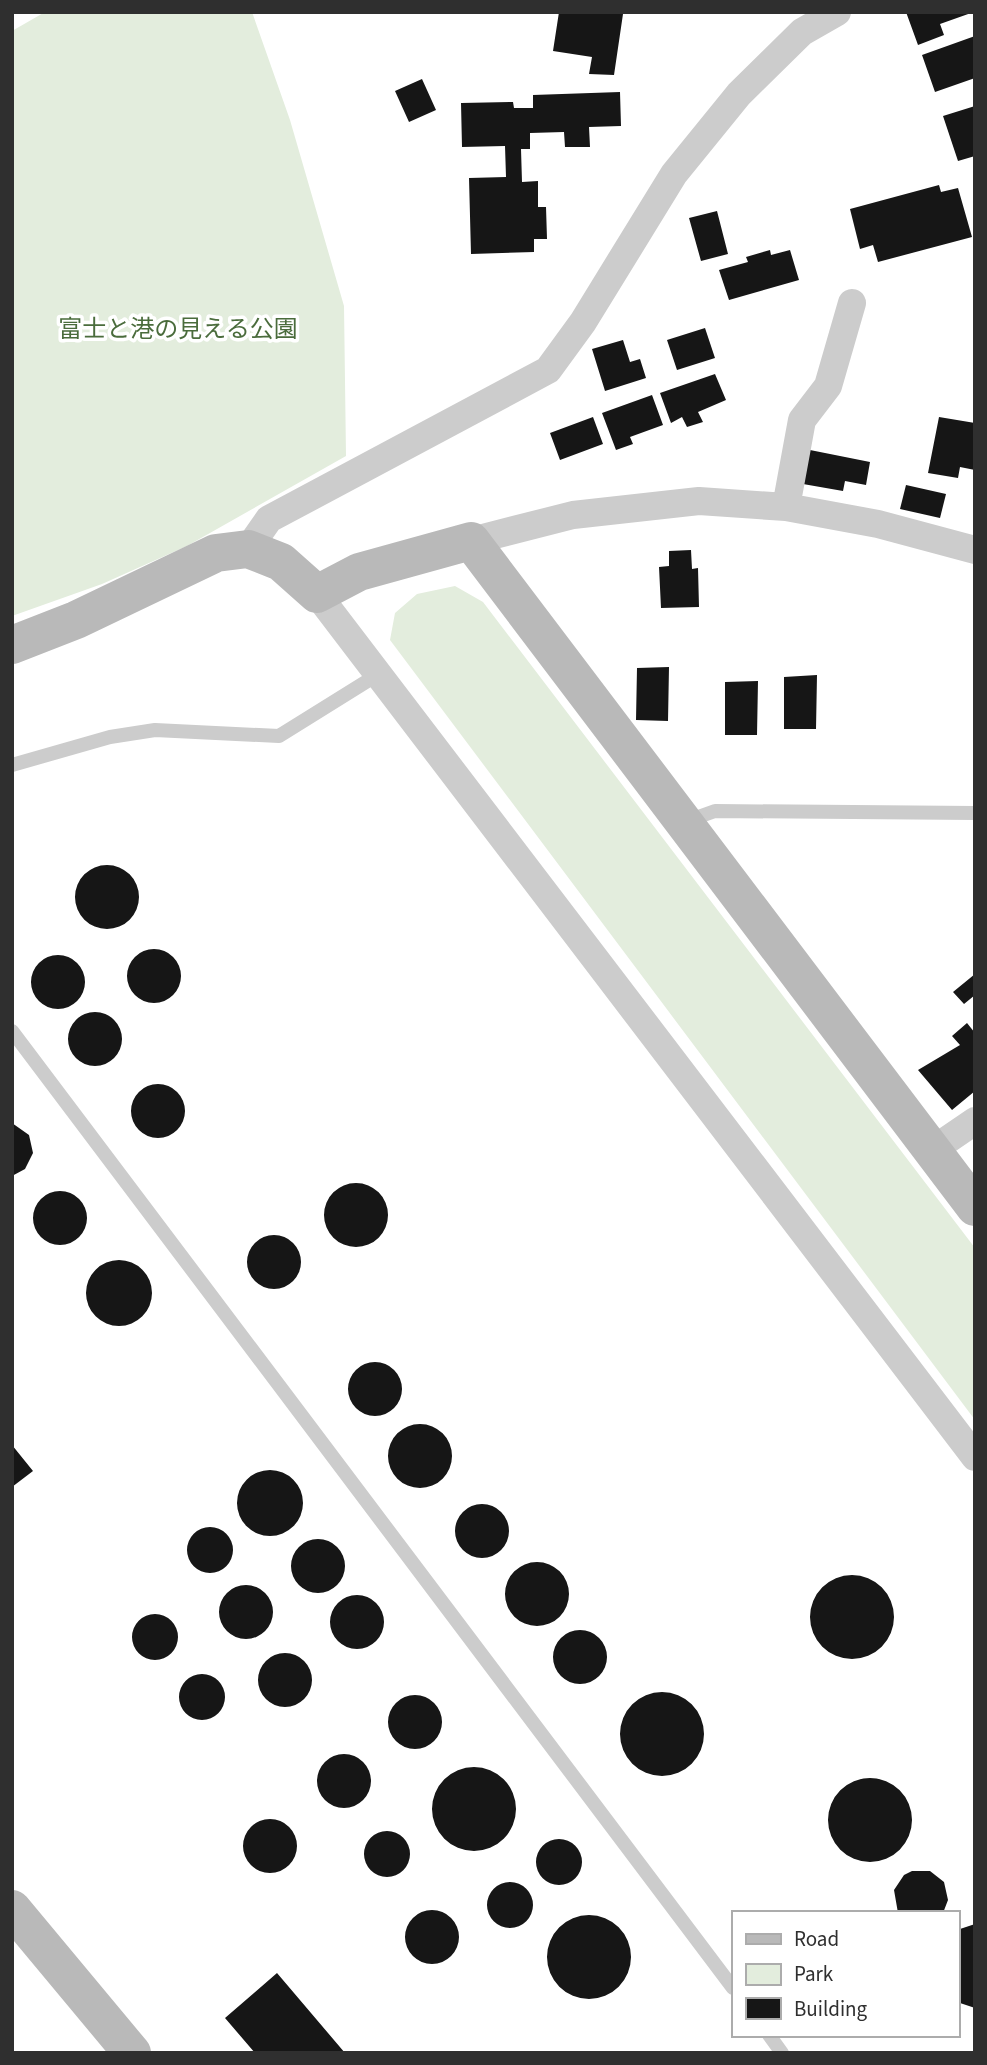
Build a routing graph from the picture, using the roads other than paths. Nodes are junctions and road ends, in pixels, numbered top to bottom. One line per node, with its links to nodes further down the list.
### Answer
1 (837, 12): 5 (street)
2 (852, 303): 3 (street)
3 (786, 507): 4 (street); 6 (street)
4 (471, 541): 7 (street); 12 (street)
5 (248, 549): 7 (street); 8 (street)
6 (975, 550)
7 (317, 594): 9 (street)
8 (12, 645)
9 (377, 675): 10 (lane); 17 (street)
10 (12, 765)
11 (975, 813): 12 (lane)
12 (683, 824): 15 (street)
13 (12, 1031): 19 (lane)
14 (975, 1121): 15 (street)
15 (931, 1151): 16 (street)
16 (975, 1207)
17 (975, 1457)
18 (12, 1909): 21 (street)
19 (732, 1987)
20 (770, 2037): 22 (lane)
21 (132, 2053)
22 (782, 2053)

